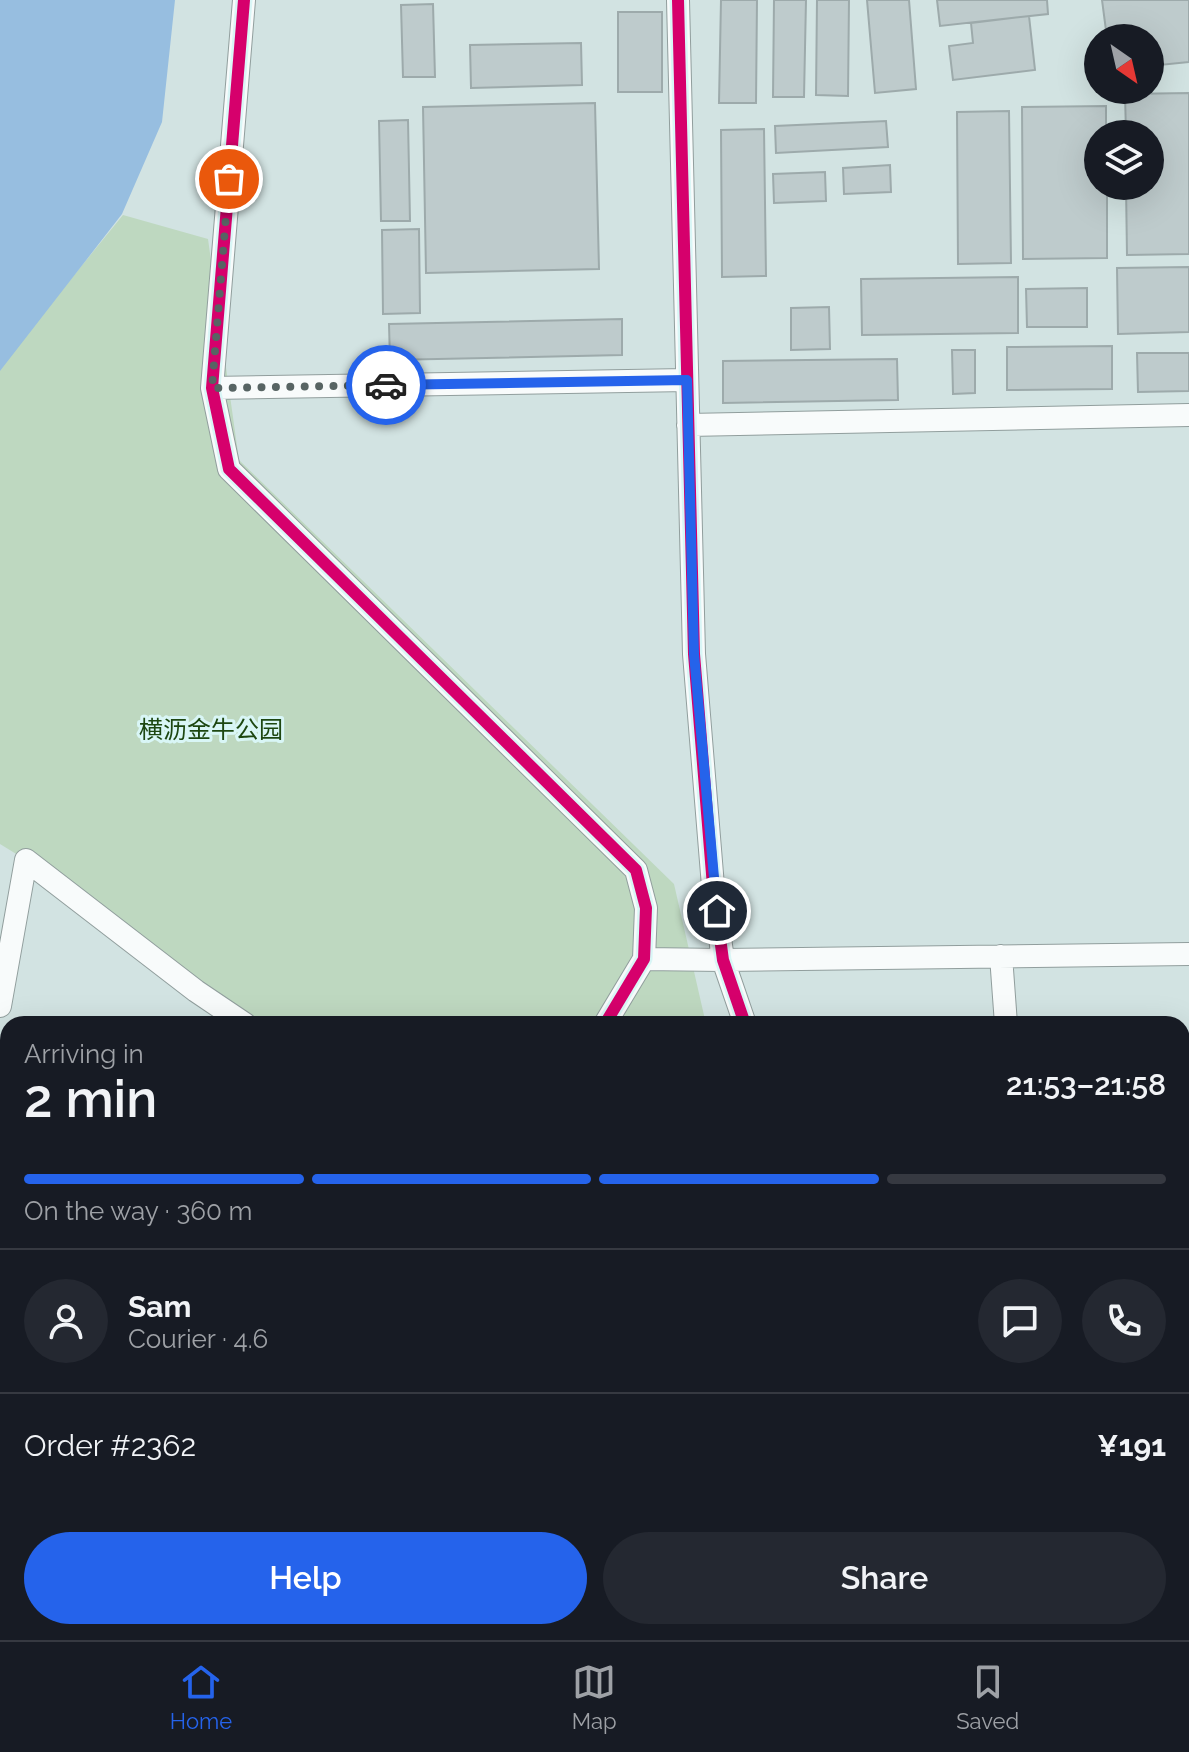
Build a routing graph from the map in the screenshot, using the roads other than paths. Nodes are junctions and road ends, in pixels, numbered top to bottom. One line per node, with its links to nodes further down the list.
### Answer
1 (244, 0): 4 (street)
2 (678, 0): 3 (street)
3 (687, 380): 4 (street); 6 (street)
4 (212, 388): 9 (street)
5 (1189, 415): 6 (street)
6 (688, 425): 10 (street)
7 (1189, 954): 8 (street)
8 (1001, 956): 10 (street); 15 (street)
9 (644, 959): 10 (street); 13 (street)
10 (723, 960): 14 (street)
11 (0, 1006): 12 (street)
12 (233, 1016)
13 (610, 1016)
14 (737, 1016)
15 (1005, 1016)

